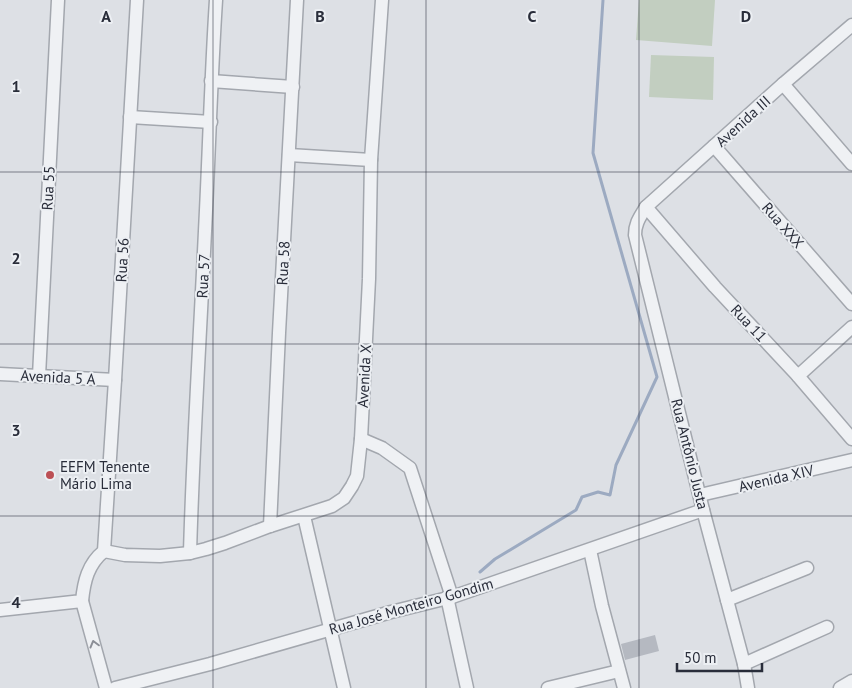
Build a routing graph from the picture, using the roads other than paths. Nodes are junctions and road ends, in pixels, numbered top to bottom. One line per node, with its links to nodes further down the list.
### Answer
1 (58, 0): 21 (street, Rua 55)
2 (136, 0): 10 (street, Rua 56)
3 (216, 0): 7 (street, Rua 57)
4 (297, 0): 9 (street, Rua 58)
5 (382, 0): 14 (street, Avenida X)
6 (851, 27): 8 (street, Avenida III)
7 (211, 81): 9 (street); 11 (street, Rua 57)
8 (784, 84): 12 (street, Avenida III); 15 (street)
9 (293, 87): 13 (street, Rua 58)
10 (130, 117): 11 (street); 23 (street, Rua 56)
11 (211, 122): 33 (street, Rua 57)
12 (714, 146): 16 (street, Avenida III); 18 (street, Rua XXX)
13 (289, 155): 14 (street); 30 (street, Rua 58)
14 (371, 160): 24 (street, Avenida X)
15 (852, 164)
16 (646, 207): 17 (street, Avenida III); 22 (street, Rua 11)
17 (637, 221): 27 (street, Rua Antônio Justa)
18 (852, 304)
19 (852, 327): 22 (street)
20 (0, 374): 21 (street, Avenida 5 A)
21 (39, 376): 23 (street, Avenida 5 A)
22 (798, 376): 25 (street, Rua 11)
23 (116, 380): 32 (street, Rua 56)
24 (361, 439): 29 (street, Avenida X); 35 (street)
25 (852, 439)
26 (852, 460): 27 (street, Avenida XIV)
27 (700, 495): 28 (street, Rua Antônio Justa)
28 (704, 510): 31 (street, Rua José Monteiro Gondim); 36 (street, Rua Antônio Justa)
29 (304, 516): 30 (street, Avenida X); 40 (street)
30 (270, 526): 33 (street, Avenida X)
31 (590, 550): 35 (street, Rua José Monteiro Gondim); 42 (street)
32 (104, 551): 33 (street, Avenida X); 37 (street)
33 (190, 553)
34 (806, 568): 36 (street)
35 (450, 597): 40 (street, Rua José Monteiro Gondim); 47 (street)
36 (727, 600): 41 (street, Rua Antônio Justa)
37 (82, 601): 38 (street); 44 (street, one-way to 37)
38 (0, 610)
39 (827, 627): 41 (street)
40 (330, 630): 45 (street, Rua José Monteiro Gondim); 46 (street)
41 (744, 664): 50 (street, Rua Antônio Justa)
42 (619, 671): 48 (street); 49 (street)
43 (852, 681): 51 (street)
44 (106, 688)
45 (115, 688)
46 (344, 688)
47 (467, 688)
48 (548, 688)
49 (624, 688)
50 (748, 688)
51 (840, 688)

